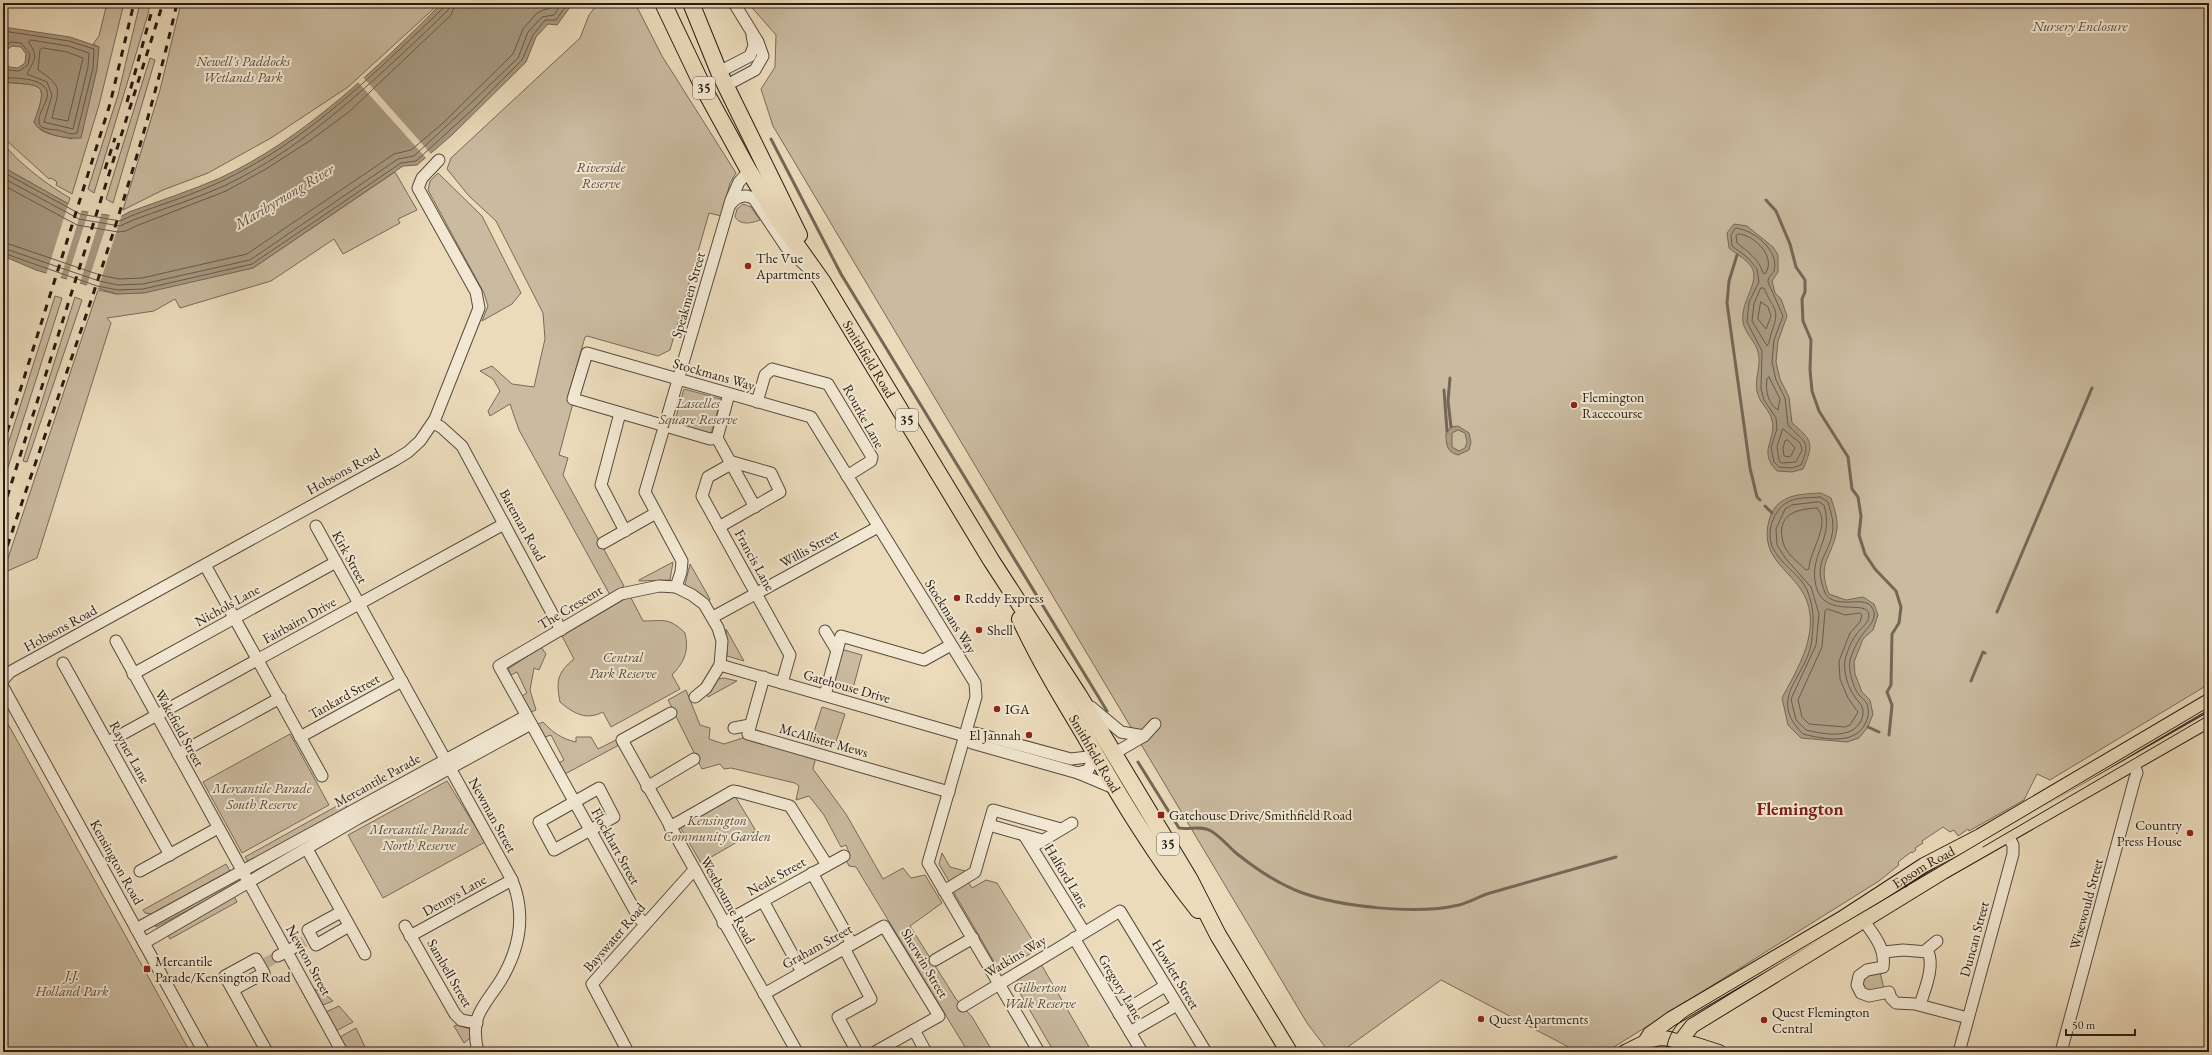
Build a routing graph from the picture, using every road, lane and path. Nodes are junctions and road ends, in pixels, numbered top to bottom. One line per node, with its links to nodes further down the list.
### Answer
1 (663, 3): 5 (highway, Smithfield Road / 35)
2 (691, 3): 4 (highway, Smithfield Road / 35)
3 (734, 3): 4 (street)
4 (722, 79): 5 (highway); 7 (highway, Smithfield Road / 35)
5 (704, 89): 7 (highway, Smithfield Road / 35)
6 (439, 160): 14 (street, Hobsons Road)
7 (756, 167): 8 (street, Speakmen Street); 9 (highway, Smithfield Road / 35)
8 (729, 206): 9 (street); 10 (street, Speakmen Street)
9 (821, 278): 27 (highway, Smithfield Road / 35)
10 (679, 380): 11 (street, Stockmans Way); 13 (street, Stockmans Way); 15 (street, Speakmen Street)
11 (729, 394): 12 (street, Stockmans Way); 16 (street)
12 (757, 402): 18 (street, Stockmans Way); 18 (street, Rourke Lane)
13 (620, 413): 15 (street); 25 (street)
14 (431, 426): 21 (street, Bateman Road); 29 (street, Hobsons Road)
15 (666, 426): 16 (street); 20 (street, Speakmen Street)
16 (717, 438): 17 (street)
17 (730, 463): 19 (street); 19 (street); 23 (street, Francis Lane)
18 (847, 476): 24 (street, Stockmans Way)
19 (755, 506): 23 (street)
20 (656, 513): 25 (street); 30 (street, Speakmen Street)
21 (504, 524): 32 (street, Fairbairn Drive); 35 (street, Bateman Road)
22 (316, 526): 28 (street, Kirk Street)
23 (719, 527): 31 (street, Francis Lane)
24 (878, 527): 31 (street, Willis Street); 38 (street, Stockmans Way)
25 (625, 531): 26 (street)
26 (603, 543)
27 (991, 560): 49 (highway, Smithfield Road / 35); 69 (highway, Smithfield Road / 35)
28 (336, 562): 32 (street, Kirk Street); 34 (street, Nichols Lane)
29 (205, 565): 34 (street, Tankard Street); 45 (street, Hobsons Road)
30 (676, 587): 33 (street, The Crescent); 35 (street, The Crescent)
31 (756, 594): 33 (street, Willis Street); 47 (street, Francis Lane)
32 (359, 603): 40 (street, Fairbairn Drive); 46 (street, Newman Street)
33 (713, 617): 42 (street, The Crescent)
34 (236, 618): 40 (street, Tankard Street); 43 (street, Nichols Lane)
35 (562, 630): 56 (street, The Crescent)
36 (825, 631): 39 (street)
37 (116, 641): 43 (street, Wakefield Street)
38 (951, 645): 39 (street); 62 (street, Stockmans Way)
39 (837, 651): 50 (street)
40 (259, 659): 52 (street, Tankard Street); 55 (street, Fairbairn Drive)
41 (64, 663): 65 (street, Rayner Lane)
42 (720, 665): 44 (street, Gatehouse Drive); 51 (street, The Crescent)
43 (133, 674): 55 (street, Wakefield Street)
44 (764, 677): 47 (street, Gatehouse Drive); 58 (street)
45 (3, 680)
46 (402, 681): 64 (street, Tankard Street); 72 (street, Newman Street)
47 (782, 683): 50 (street, Gatehouse Drive)
48 (3, 687): 108 (street, Kensington Road)
49 (1078, 694): 61 (highway, Smithfield Road / 35); 63 (street)
50 (825, 695): 62 (street, Gatehouse Drive)
51 (695, 697)
52 (280, 698): 64 (street, Tankard Street); 67 (street)
53 (2209, 701): 134 (main road, Epsom Road)
54 (671, 713): 75 (street, Westbourne Road)
55 (156, 716): 65 (street, Fairbairn Drive); 67 (street, Wakefield Street)
56 (529, 720): 72 (street, Mercantile Parade); 78 (street, The Crescent)
57 (2209, 720): 71 (main road, Epsom Road)
58 (750, 724): 60 (street); 77 (street, McAllister Mews)
59 (1155, 724): 63 (street)
60 (734, 728)
61 (1102, 735): 68 (highway, Smithfield Road / 35); 69 (highway)
62 (965, 736): 66 (street, Gatehouse Drive); 77 (street, Stockmans Way)
63 (1144, 736): 68 (street)
64 (300, 737): 74 (street, Tankard Street)
65 (108, 742): 90 (street, Rayner Lane)
66 (1015, 750): 69 (street, Gatehouse Drive); 73 (street, Gatehouse Drive)
67 (178, 754): 82 (street, Wakefield Street)
68 (1114, 754): 69 (highway); 111 (highway, Smithfield Road / 35)
69 (1096, 756): 73 (street); 76 (highway, Smithfield Road / 35)
70 (694, 759): 75 (street)
71 (2134, 764): 86 (main road, Epsom Road); 152 (street, Wisewould Street)
72 (448, 765): 89 (street, Mercantile Parade); 93 (street, Mercantile Parade); 97 (street, Newman Street)
73 (1078, 773): 76 (street, Gatehouse Drive)
74 (322, 776)
75 (647, 787): 81 (street, Westbourne Road)
76 (1116, 789): 111 (highway, Smithfield Road / 35)
77 (948, 792): 99 (street, Stockmans Way)
78 (574, 802): 84 (street, Flockhart Street); 84 (street); 84 (street)
79 (1072, 823): 83 (street)
80 (989, 825): 83 (street); 85 (street); 99 (street)
81 (670, 827): 92 (street); 94 (street, Westbourne Road)
82 (218, 828): 90 (street); 93 (street, Wakefield Street)
83 (1061, 829): 87 (street)
84 (590, 830): 105 (street, Flockhart Street)
85 (1024, 835): 87 (street); 88 (street, Halford Lane)
86 (2008, 836): 103 (main road, Epsom Road); 130 (street, Duncan Street)
87 (1042, 840): 88 (street)
88 (1031, 847): 110 (street, Halford Lane)
89 (307, 849): 98 (street, Mercantile Parade); 101 (street)
90 (170, 855): 95 (street)
91 (844, 856): 92 (street, Neale Street)
92 (827, 865): 96 (street, Neale Street)
93 (242, 870): 98 (street); 108 (street, Mercantile Parade)
94 (694, 870): 104 (street, Westbourne Road); 105 (street, Bayswater Road)
95 (140, 871)
96 (812, 873): 100 (street, Neale Street); 116 (street)
97 (512, 880): 109 (street, Dennys Lane); 131 (street, Newman Street)
98 (249, 882): 115 (street, Mercantile Parade); 138 (street, Newton Street)
99 (944, 891): 112 (street, Stockmans Way)
100 (763, 901): 104 (street, Neale Street); 121 (street)
101 (341, 912): 106 (street); 106 (street)
102 (1120, 912): 110 (street, Watkins Way); 123 (street, Howlett Street)
103 (1864, 921): 118 (street); 135 (main road, Epsom Road)
104 (724, 923): 125 (street, Westbourne Road)
105 (645, 924): 140 (street, Bayswater Road)
106 (349, 926): 119 (street)
107 (884, 926): 116 (street, Graham Street); 132 (street, Sherwin Street)
108 (136, 929): 115 (street, Kensington Road)
109 (408, 931): 131 (street, Sambell Street)
110 (1084, 932): 113 (street, Watkins Way)
111 (1218, 936): 148 (highway, Smithfield Road / 35)
112 (972, 938): 120 (street); 122 (street, Stockmans Way)
113 (1074, 938): 122 (street, Watkins Way); 129 (street, Gregory Lane)
114 (1937, 941): 117 (street)
115 (144, 943): 136 (street, Kensington Road)
116 (848, 946): 121 (street, Graham Street); 142 (street)
117 (1925, 951): 118 (street); 127 (street)
118 (1884, 952): 127 (street)
119 (365, 954)
120 (935, 960)
121 (802, 972): 125 (street, Graham Street)
122 (999, 984): 128 (street, Watkins Way); 145 (street, Stockmans Way)
123 (1165, 986): 126 (street, Howlett Street); 129 (street)
124 (233, 990): 124 (street); 137 (street)
125 (764, 994): 141 (street, Westbourne Road)
126 (1177, 1004): 133 (street); 147 (street, Howlett Street)
127 (1920, 1005): 130 (street)
128 (963, 1006)
129 (1119, 1014): 133 (street, Gregory Lane)
130 (1968, 1018): 151 (street, Duncan Street)
131 (477, 1023): 139 (street, Newman Street)
132 (914, 1030): 143 (street); 144 (street)
133 (1130, 1032): 146 (street, Gregory Lane)
134 (1643, 1045): 135 (main road); 149 (main road, Epsom Road)
135 (1681, 1046): 150 (main road)
136 (204, 1052)
137 (266, 1052)
138 (342, 1052)
139 (478, 1052)
140 (628, 1052)
141 (797, 1052)
142 (857, 1052)
143 (875, 1052)
144 (926, 1052)
145 (1040, 1052)
146 (1142, 1052)
147 (1206, 1052)
148 (1289, 1052)
149 (1625, 1052)
150 (1719, 1052)
151 (1959, 1052)
152 (2061, 1052)

